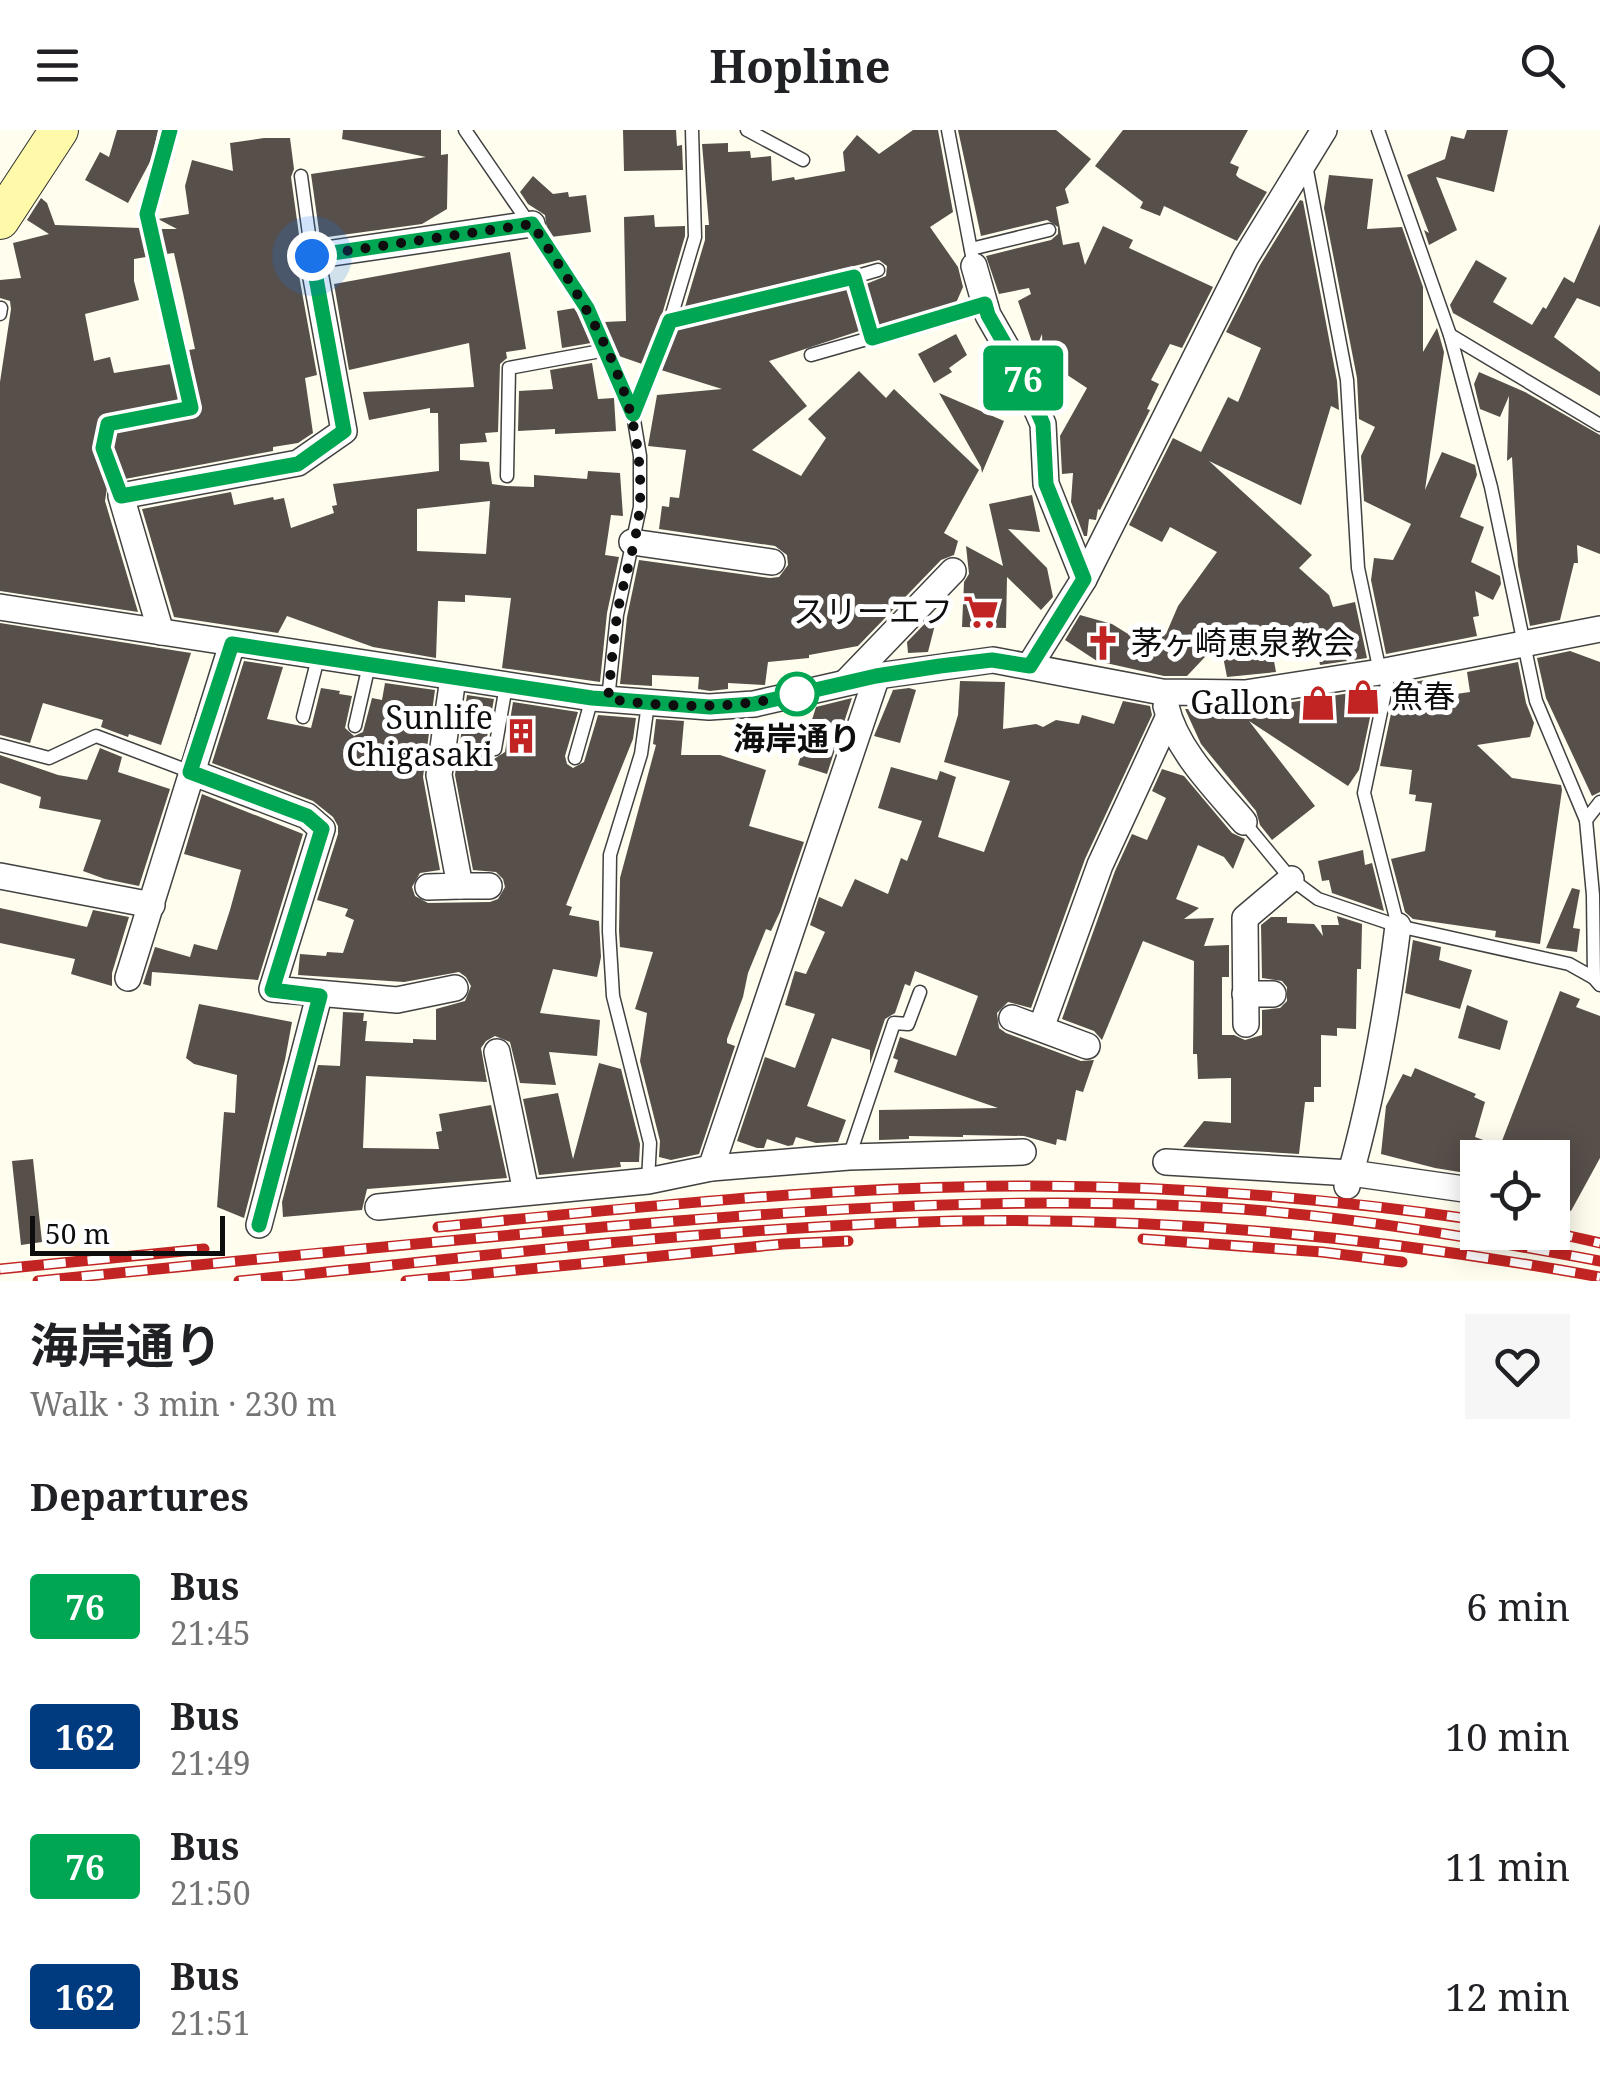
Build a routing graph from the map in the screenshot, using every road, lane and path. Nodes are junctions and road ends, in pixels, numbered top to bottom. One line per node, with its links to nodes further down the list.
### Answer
1 (59, 130): 12 (street)
2 (170, 130): 28 (lane)
3 (465, 130): 13 (lane)
4 (692, 130): 20 (lane)
5 (747, 130): 9 (lane)
6 (948, 130): 16 (lane)
7 (1324, 130): 10 (street)
8 (1378, 130): 21 (lane)
9 (804, 160)
10 (1306, 162): 32 (street); 41 (lane)
11 (301, 176): 15 (lane)
12 (0, 220)
13 (532, 224): 15 (street); 23 (lane)
14 (1049, 230): 16 (lane)
15 (312, 256): 28 (street)
16 (972, 258): 19 (street)
17 (878, 270): 18 (lane)
18 (854, 277): 20 (lane); 22 (lane)
19 (985, 304): 22 (lane); 32 (street)
20 (670, 321): 25 (lane)
21 (1450, 334): 26 (lane); 37 (lane)
22 (872, 338): 24 (lane)
23 (606, 350): 25 (lane); 27 (lane)
24 (811, 356)
25 (633, 414): 29 (lane)
26 (1600, 425)
27 (506, 476)
28 (121, 496): 35 (street)
29 (632, 542): 30 (street); 47 (lane)
30 (772, 562)
31 (953, 572): 44 (street)
32 (1084, 579): 40 (street)
33 (0, 607): 35 (street)
34 (1600, 629): 37 (street)
35 (161, 632): 36 (street)
36 (232, 644): 38 (street); 55 (street)
37 (1524, 644): 41 (street); 57 (lane)
38 (318, 658): 39 (street); 49 (lane)
39 (369, 666): 43 (street); 51 (lane)
40 (1030, 666): 42 (street); 46 (street)
41 (1385, 670): 46 (street); 65 (lane)
42 (876, 676): 44 (street); 81 (street)
43 (454, 678): 45 (street); 61 (street)
44 (844, 684): 48 (street)
45 (506, 686): 47 (street); 53 (lane)
46 (1162, 692): 50 (street)
47 (600, 699): 48 (street); 54 (lane)
48 (648, 704): 83 (lane)
49 (304, 718)
50 (1168, 718): 58 (street); 75 (street)
51 (354, 726)
52 (0, 745): 55 (lane)
53 (495, 749)
54 (575, 758)
55 (190, 772): 64 (street); 72 (street)
56 (1600, 802): 57 (lane)
57 (1586, 820): 67 (lane)
58 (1244, 822): 60 (lane)
59 (0, 876): 64 (street)
60 (1292, 879): 65 (lane); 70 (street)
61 (460, 886): 62 (street); 63 (street)
62 (489, 886)
63 (428, 887)
64 (152, 905): 66 (street)
65 (1398, 926): 67 (lane); 82 (street)
66 (128, 978)
67 (1597, 982)
68 (456, 988): 72 (street)
69 (920, 992): 79 (lane)
70 (1245, 994): 71 (street); 74 (street)
71 (1273, 994)
72 (320, 996): 87 (street)
73 (1012, 1018): 75 (street)
74 (1246, 1024)
75 (1041, 1028): 76 (street)
76 (1088, 1046)
77 (498, 1052): 85 (street)
78 (1023, 1152): 79 (street)
79 (849, 1156): 81 (street)
80 (1166, 1162): 82 (street)
81 (711, 1168): 83 (street)
82 (1349, 1179): 84 (street)
83 (648, 1181): 85 (street)
84 (1460, 1189)
85 (526, 1192): 86 (street)
86 (378, 1207)
87 (259, 1225)

